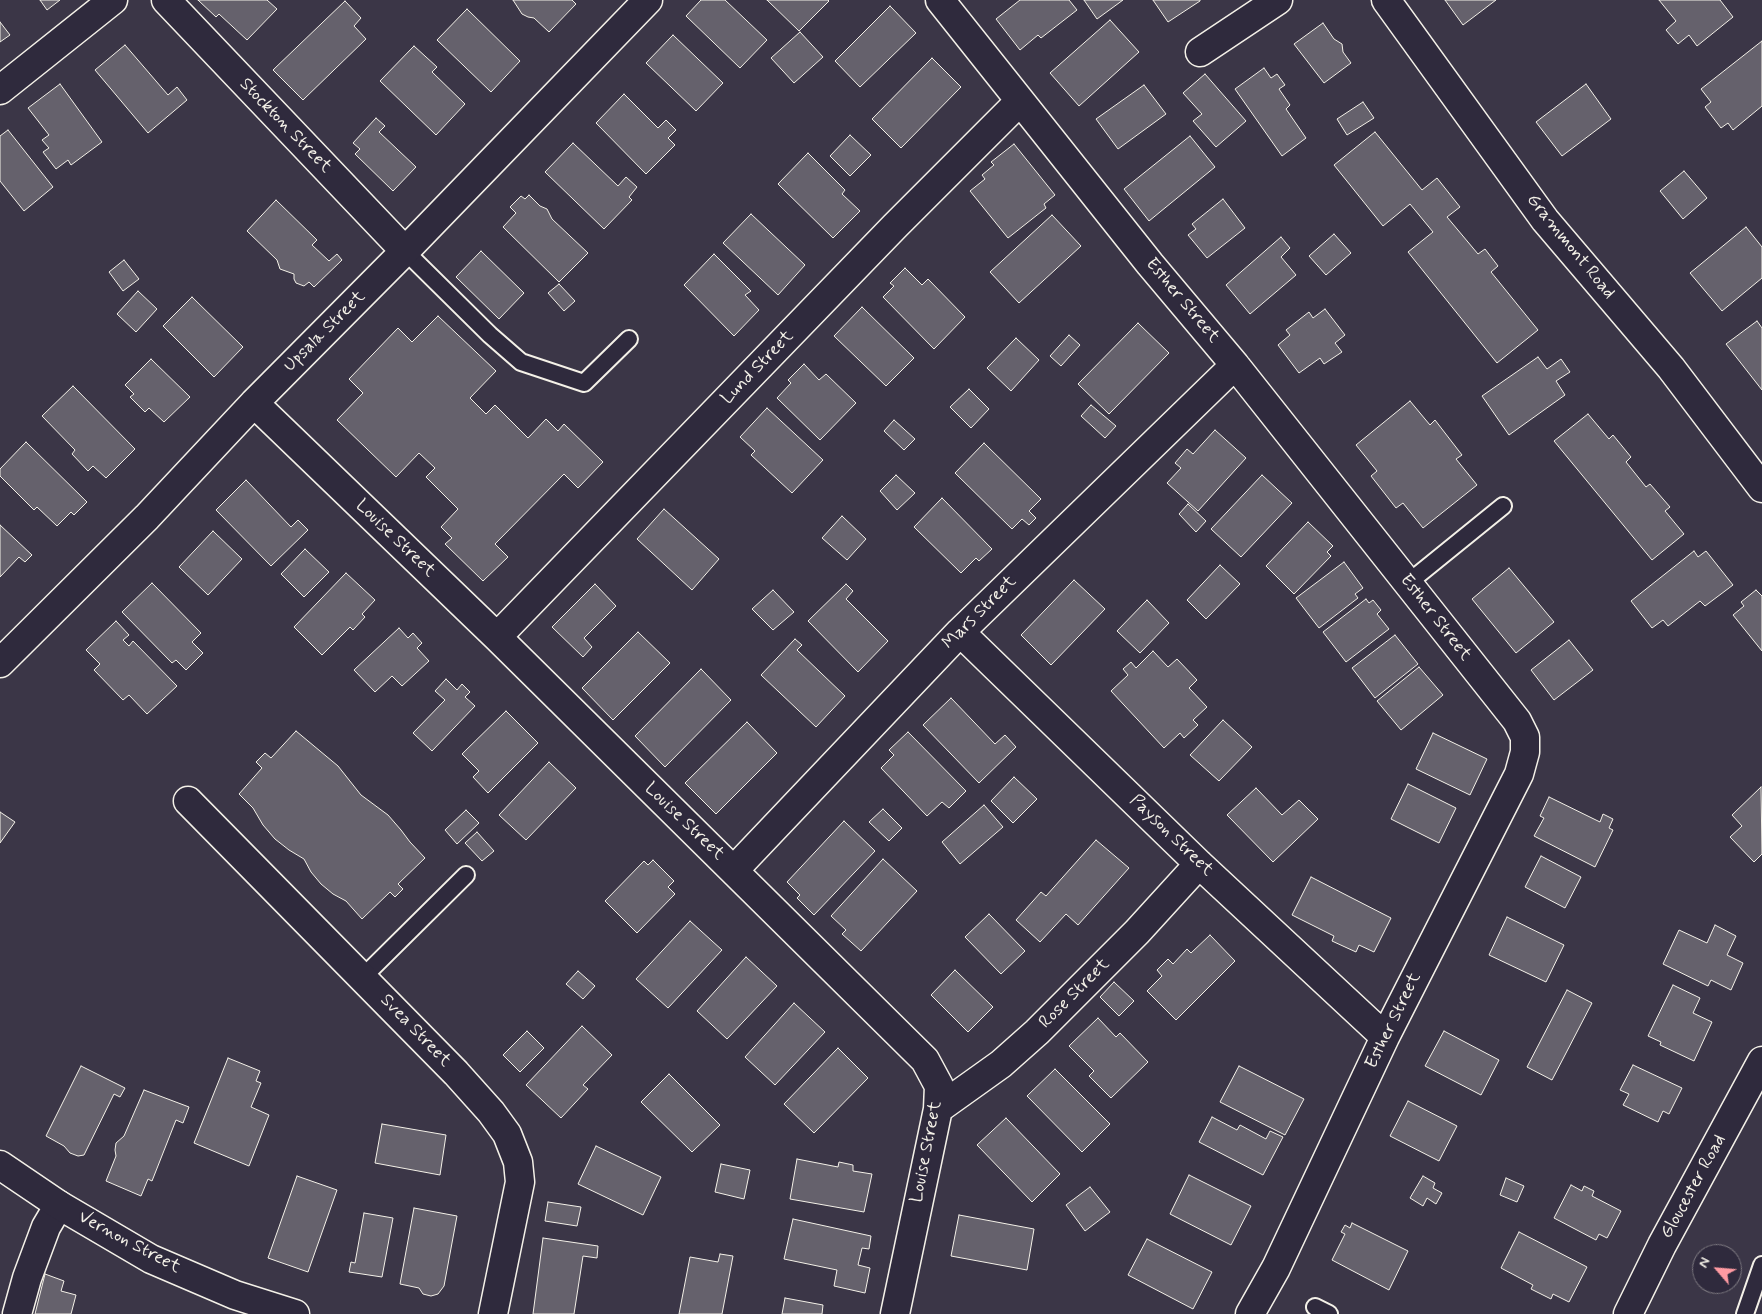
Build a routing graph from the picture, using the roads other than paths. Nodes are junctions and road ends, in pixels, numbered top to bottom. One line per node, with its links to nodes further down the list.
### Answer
1 (113, 0): 8 (street)
2 (166, 0): 10 (street, Stockton Street)
3 (648, 0): 10 (street, Upsala Street)
4 (940, 0): 9 (street, Esther Street)
5 (1278, 0): 7 (street)
6 (1386, 0): 14 (street, Grammont Road)
7 (1200, 52)
8 (0, 90)
9 (1020, 101): 12 (street, Esther Street); 18 (street, Lund Street)
10 (405, 251): 11 (lane); 13 (street, Upsala Street)
11 (629, 339)
12 (1235, 365): 16 (street, Esther Street); 17 (street, Mars Street)
13 (254, 403): 18 (street, Louise Street); 19 (street, Upsala Street)
14 (1762, 488)
15 (1503, 506): 16 (lane)
16 (1408, 583): 25 (street, Esther Street)
17 (960, 632): 21 (street, Payson Street); 22 (street, Mars Street)
18 (496, 637): 22 (street, Louise Street)
19 (0, 663)
20 (188, 801): 24 (street, Svea Street)
21 (1199, 864): 25 (street, Payson Street); 27 (street, Rose Street)
22 (734, 870): 27 (street, Louise Street)
23 (466, 875): 24 (lane)
24 (363, 977): 33 (street, Svea Street)
25 (1386, 1037): 35 (street, Esther Street)
26 (1762, 1061): 36 (street, Gloucester Road)
27 (938, 1109): 34 (street, Louise Street)
28 (0, 1165): 29 (street, Vernon Street)
29 (59, 1205): 31 (street); 32 (street, Vernon Street)
30 (1762, 1265): 37 (lane)
31 (16, 1314)
32 (295, 1314)
33 (493, 1314)
34 (896, 1314)
35 (1250, 1314)
36 (1628, 1314)
37 (1744, 1314)

